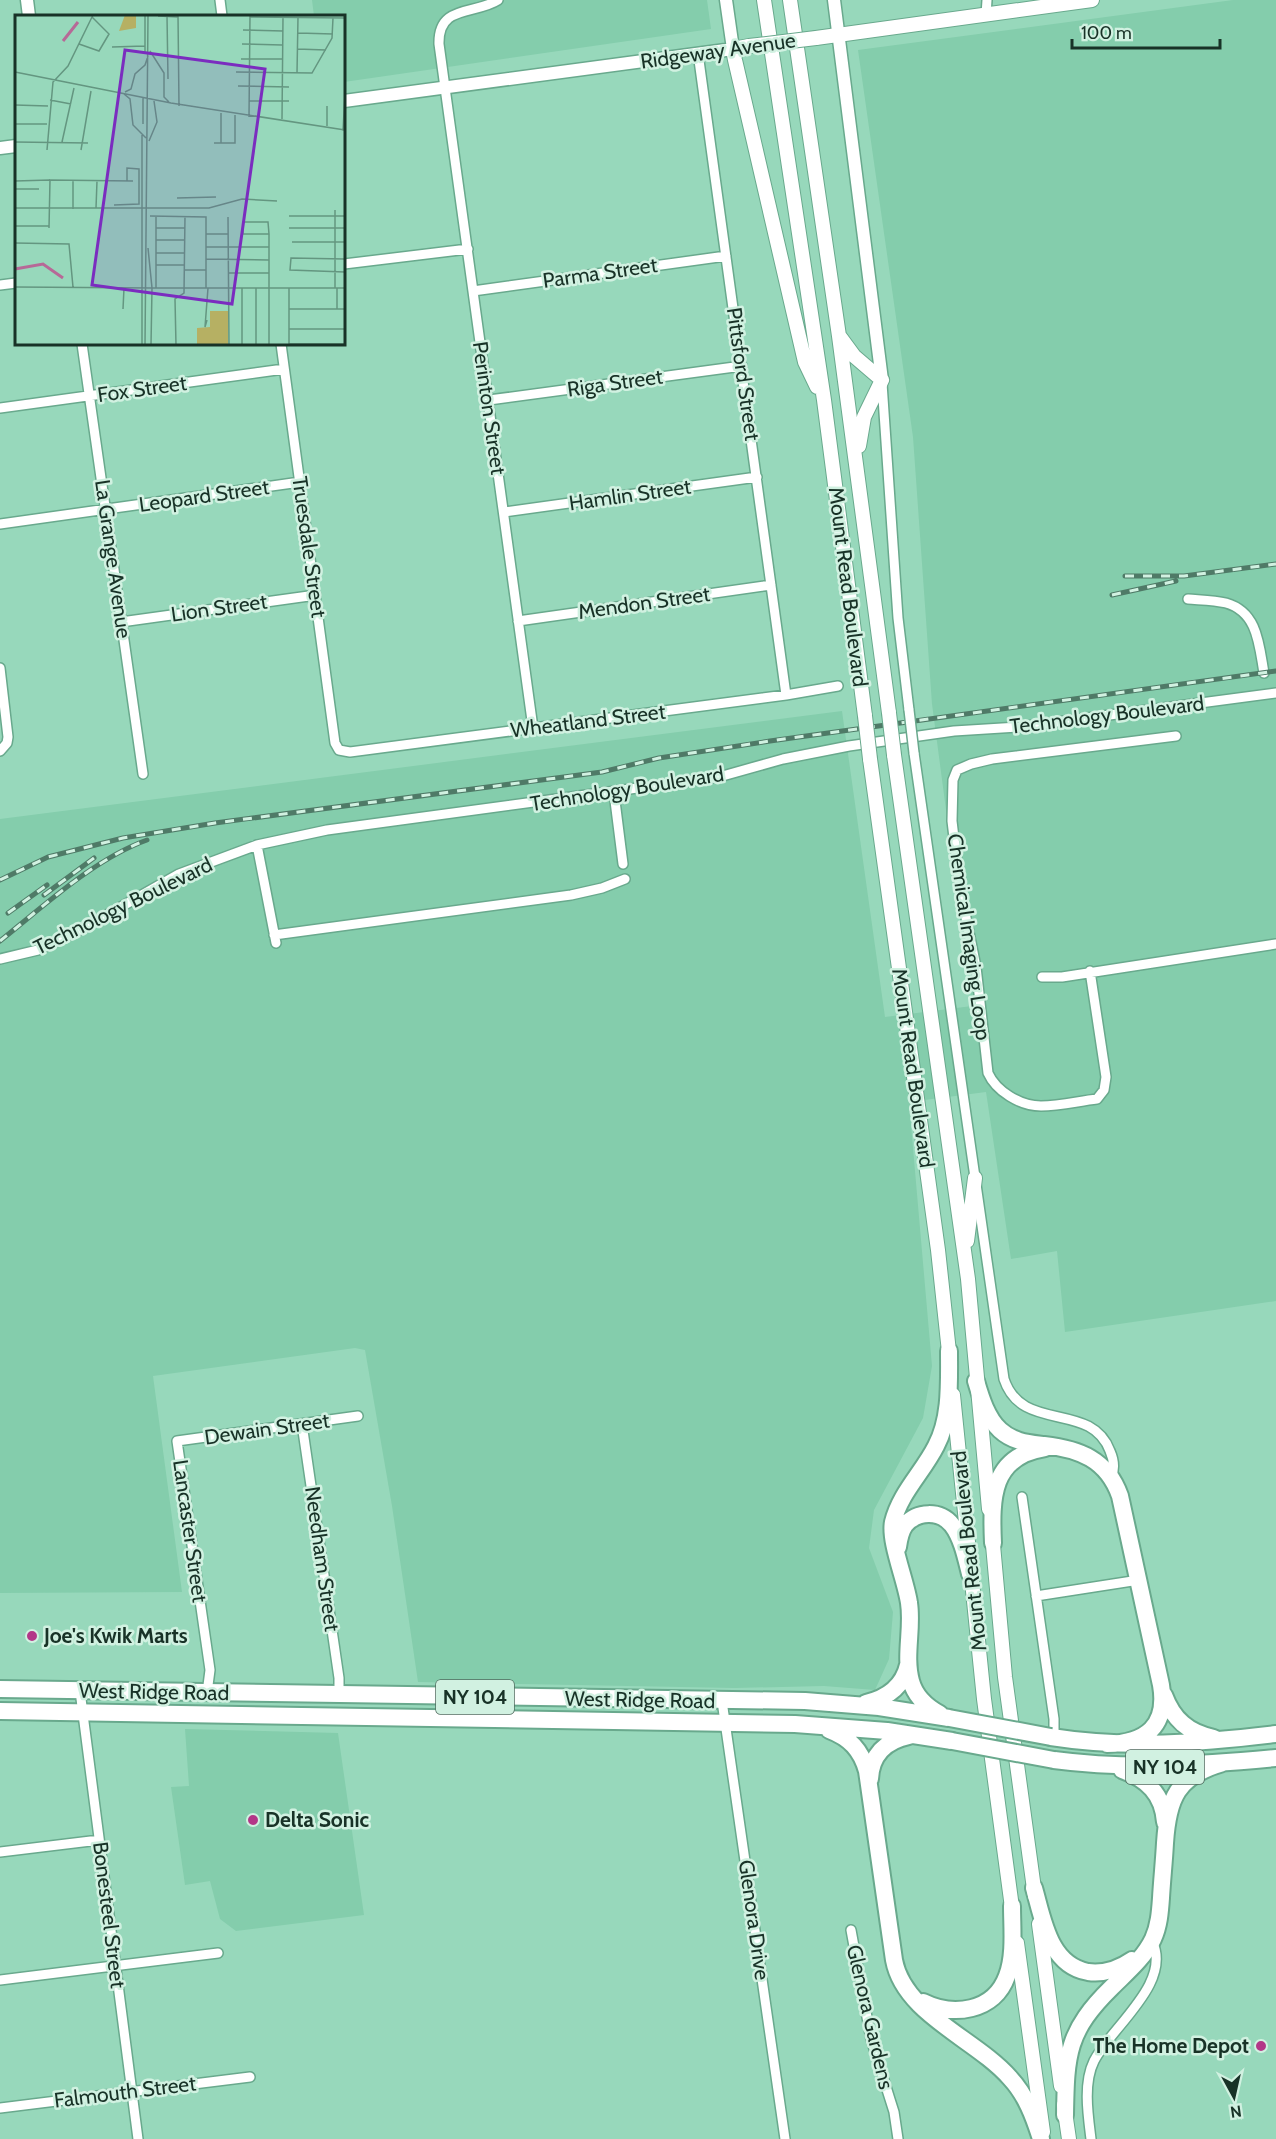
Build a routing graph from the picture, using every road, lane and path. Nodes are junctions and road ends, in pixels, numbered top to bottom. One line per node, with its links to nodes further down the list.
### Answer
1 (27, 0): 10 (street)
2 (220, 0): 11 (street)
3 (498, 0): 16 (street, Perinton Street)
4 (726, 0): 14 (street)
5 (764, 0): 34 (main road, Mount Read Boulevard)
6 (790, 0): 26 (main road, Mount Read Boulevard)
7 (834, 0): 13 (street)
8 (987, 0): 12 (street)
9 (1092, 0): 12 (main road, Ridgeway Avenue)
10 (29, 15)
11 (222, 15)
12 (986, 15): 13 (main road, Ridgeway Avenue)
13 (838, 34): 14 (main road, Ridgeway Avenue, bridge); 31 (street)
14 (734, 49): 15 (street, Ridgeway Avenue); 34 (main road)
15 (698, 53): 16 (street, Ridgeway Avenue); 21 (street, Pittsford Street)
16 (445, 88): 17 (street, Ridgeway Avenue); 20 (street, Perinton Street)
17 (345, 101)
18 (15, 146): 19 (street)
19 (0, 148)
20 (468, 249): 22 (street); 25 (street, Perinton Street)
21 (726, 256): 25 (street, Parma Street); 29 (street, Pittsford Street)
22 (345, 264)
23 (15, 283): 24 (street)
24 (0, 285)
25 (473, 291): 33 (street, Perinton Street)
26 (839, 336): 31 (main road); 38 (main road, Mount Read Boulevard)
27 (82, 345): 32 (street, La Grange Avenue)
28 (281, 345): 30 (street, Truesdale Street)
29 (742, 366): 33 (street, Riga Street); 36 (street, Pittsford Street)
30 (285, 369): 32 (street, Fox Street); 37 (street, Truesdale Street)
31 (882, 380): 38 (main road); 65 (street, bridge)
32 (89, 396): 35 (street, Fox Street); 39 (street, La Grange Avenue)
33 (489, 400): 40 (street, Perinton Street)
34 (824, 400): 67 (main road, Mount Read Boulevard, bridge)
35 (0, 408)
36 (757, 477): 40 (street, Hamlin Street); 42 (street, Pittsford Street)
37 (300, 482): 39 (street, Leopard Street); 43 (street, Truesdale Street)
38 (859, 482): 66 (main road, Mount Read Boulevard, bridge)
39 (105, 509): 41 (street, Leopard Street); 45 (street, La Grange Avenue)
40 (504, 512): 46 (street, Perinton Street)
41 (0, 524)
42 (771, 585): 46 (street, Mendon Street); 51 (street, Pittsford Street)
43 (316, 595): 45 (street, Lion Street); 54 (street, Truesdale Street)
44 (1188, 599): 48 (street)
45 (121, 621): 56 (street, La Grange Avenue)
46 (518, 621): 52 (street, Perinton Street)
47 (0, 668): 55 (street)
48 (1264, 673)
49 (838, 686): 51 (street, Wheatland Street)
50 (1276, 693): 57 (street, Technology Boulevard)
51 (786, 695): 52 (street, Wheatland Street)
52 (533, 728): 54 (street, Wheatland Street)
53 (1176, 736): 63 (street, Chemical Imaging Loop)
54 (339, 750)
55 (0, 751)
56 (143, 774)
57 (614, 793): 58 (street, Technology Boulevard); 59 (street)
58 (257, 845): 60 (street); 62 (street, Technology Boulevard)
59 (623, 864)
60 (625, 879)
61 (1276, 944): 63 (street)
62 (0, 958)
63 (1090, 971): 64 (street)
64 (1042, 977)
65 (975, 1178): 66 (main road); 73 (street)
66 (968, 1279): 68 (main road, Mount Read Boulevard)
67 (949, 1351): 76 (highway); 77 (main road, Mount Read Boulevard)
68 (976, 1381): 72 (highway); 75 (main road, Mount Read Boulevard)
69 (358, 1416): 70 (street, Dewain Street)
70 (302, 1424): 71 (street, Dewain Street); 85 (street, Needham Street)
71 (177, 1441): 84 (street, Lancaster Street)
72 (1060, 1447): 73 (highway); 75 (highway)
73 (1111, 1478): 78 (highway)
74 (1022, 1497): 79 (street)
75 (993, 1543): 107 (main road, Mount Read Boulevard)
76 (898, 1557): 77 (highway); 80 (highway)
77 (970, 1574): 108 (main road, Mount Read Boulevard)
78 (1139, 1580): 79 (street); 81 (highway)
79 (1036, 1596): 95 (street)
80 (909, 1664): 87 (highway); 90 (highway)
81 (1161, 1685): 96 (highway); 97 (highway)
82 (0, 1689): 83 (highway, West Ridge Road / NY 104)
83 (80, 1691): 84 (highway, West Ridge Road / NY 104); 89 (street, Bonesteel Street)
84 (207, 1693): 85 (highway, West Ridge Road / NY 104)
85 (339, 1695): 86 (highway, West Ridge Road / NY 104)
86 (722, 1701): 87 (highway, West Ridge Road / NY 104); 91 (street, Glenora Drive)
87 (852, 1704): 90 (highway, West Ridge Road / NY 104)
88 (0, 1711): 89 (highway, West Ridge Road / NY 104)
89 (83, 1712): 91 (highway, West Ridge Road / NY 104); 105 (street, Bonesteel Street)
90 (949, 1719): 95 (highway, West Ridge Road / NY 104, bridge)
91 (726, 1723): 92 (highway, West Ridge Road / NY 104); 120 (street, Glenora Drive)
92 (814, 1725): 94 (highway, West Ridge Road / NY 104); 103 (highway)
93 (1276, 1734): 96 (highway, West Ridge Road / NY 104)
94 (915, 1735): 102 (highway, West Ridge Road / NY 104, bridge); 103 (highway)
95 (1052, 1738): 97 (highway, West Ridge Road / NY 104)
96 (1230, 1739): 97 (highway, West Ridge Road / NY 104)
97 (1107, 1744)
98 (1276, 1752): 100 (highway)
99 (1276, 1758): 100 (highway, West Ridge Road / NY 104)
100 (1249, 1760): 101 (highway, West Ridge Road / NY 104)
101 (1223, 1763): 102 (highway, West Ridge Road / NY 104); 104 (highway)
102 (1094, 1765): 104 (highway)
103 (870, 1783): 114 (highway)
104 (1166, 1833): 110 (highway)
105 (99, 1840): 106 (street); 112 (street, Bonesteel Street)
106 (0, 1852)
107 (1034, 1888): 110 (highway); 118 (main road, Mount Read Boulevard)
108 (1011, 1906): 114 (highway); 122 (main road, Mount Read Boulevard)
109 (850, 1930): 121 (street, Glenora Gardens)
110 (1152, 1941): 118 (highway); 124 (street)
111 (218, 1953): 112 (street)
112 (116, 1965): 113 (street); 116 (street, Bonesteel Street)
113 (0, 1980)
114 (908, 1991): 122 (highway)
115 (249, 2077): 116 (street, Falmouth Street)
116 (132, 2091): 117 (street, Falmouth Street); 119 (street, Bonesteel Street)
117 (0, 2108)
118 (1065, 2115): 123 (main road, Mount Read Boulevard)
119 (138, 2139)
120 (786, 2139)
121 (898, 2139)
122 (1043, 2139)
123 (1069, 2139)
124 (1091, 2139)

